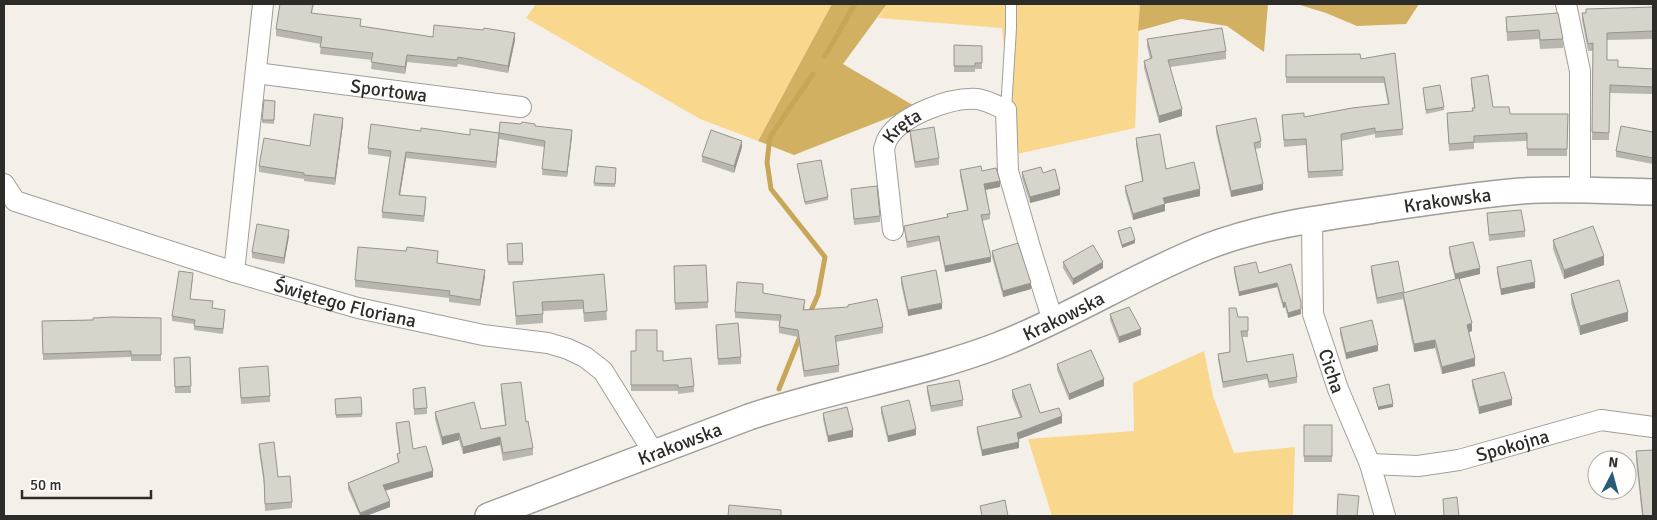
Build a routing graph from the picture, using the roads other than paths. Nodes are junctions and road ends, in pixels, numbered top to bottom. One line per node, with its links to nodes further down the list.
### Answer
1 (263, 4): 4 (street)
2 (1011, 4): 6 (lane)
3 (1566, 4): 8 (street)
4 (256, 73): 5 (street, Sportowa); 12 (street)
5 (521, 107)
6 (1006, 110): 11 (street, Kręta); 13 (street)
7 (4, 184): 12 (street, Świętego Floriana)
8 (1580, 190): 9 (street, Krakowska); 10 (street, Krakowska)
9 (1653, 192)
10 (1312, 219): 13 (street, Krakowska); 16 (street, Cicha)
11 (893, 230)
12 (234, 272): 15 (street, Świętego Floriana)
13 (1053, 321): 15 (street, Krakowska)
14 (1653, 427): 16 (street, Spokojna)
15 (654, 453): 17 (street, Krakowska)
16 (1370, 464): 18 (street, Cicha)
17 (488, 516)
18 (1385, 516)

